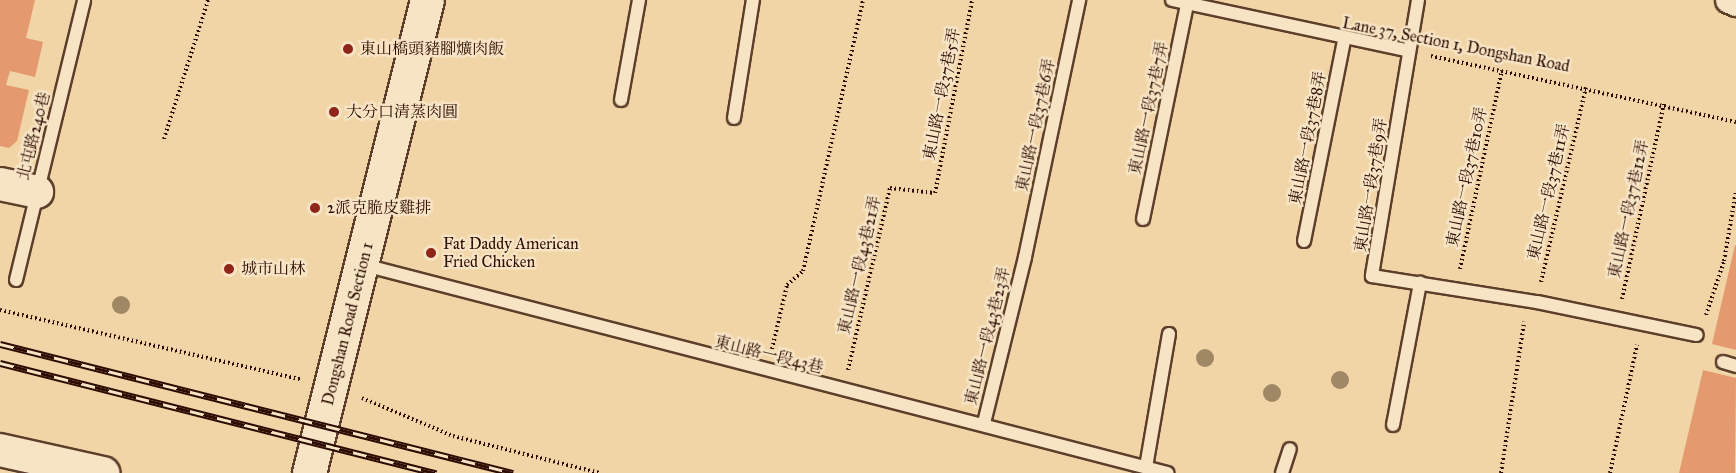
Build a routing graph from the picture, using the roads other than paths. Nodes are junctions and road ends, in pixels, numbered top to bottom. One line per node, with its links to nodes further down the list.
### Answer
1 (84, 0): 16 (lane, 北屯路240巷)
2 (427, 0): 20 (main road, Dongshan Road Section 1)
3 (639, 0): 13 (lane)
4 (753, 0): 14 (lane)
5 (1079, 0): 19 (lane, 東山路一段37巷6弄)
6 (1172, 0): 10 (lane, Lane 37, Section 1, Dongshan Road)
7 (1418, 0): 12 (lane)
8 (1729, 0): 9 (street)
9 (1736, 3)
10 (1187, 4): 11 (lane, Lane 37, Section 1, Dongshan Road); 17 (lane, 東山路一段37巷7弄)
11 (1344, 40): 12 (lane, Lane 37, Section 1, Dongshan Road); 18 (lane, 東山路一段37巷8弄)
12 (1409, 51): 22 (lane, 東山路一段37巷9弄)
13 (621, 100)
14 (734, 118)
15 (0, 184): 16 (street)
16 (37, 192): 21 (lane, 北屯路240巷)
17 (1143, 219)
18 (1304, 241)
19 (1025, 257): 27 (lane, 東山路一段43巷23弄)
20 (364, 265): 27 (lane, 東山路一段43巷); 32 (main road, Dongshan Road Section 1)
21 (16, 280)
22 (1420, 283): 24 (lane); 28 (lane)
23 (1169, 334): 31 (lane)
24 (1697, 335)
25 (1723, 362): 26 (lane)
26 (1736, 366)
27 (984, 423): 31 (lane, 東山路一段43巷)
28 (1393, 425)
29 (1290, 448): 35 (lane)
30 (0, 450): 33 (street)
31 (1146, 467): 34 (lane, 東山路一段43巷)
32 (315, 471)
33 (103, 473)
34 (1167, 473)
35 (1282, 473)

